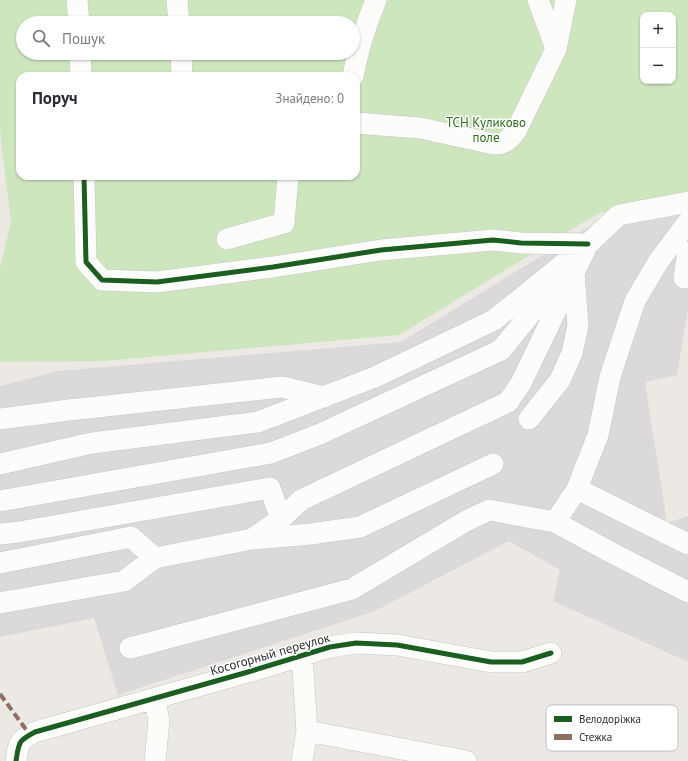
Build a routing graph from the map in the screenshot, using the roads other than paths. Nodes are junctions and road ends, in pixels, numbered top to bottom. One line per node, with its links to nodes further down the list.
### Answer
1 (77, 0): 6 (street)
2 (177, 0): 7 (street)
3 (376, 0): 8 (street)
4 (538, 0): 9 (street)
5 (566, 0): 9 (street)
6 (78, 16)
7 (178, 16)
8 (360, 48)
9 (556, 49): 16 (street)
10 (80, 60): 13 (street)
11 (181, 60): 14 (street)
12 (357, 60): 15 (street)
13 (81, 72)
14 (182, 72)
15 (354, 72)
16 (360, 123)
17 (84, 180): 22 (street)
18 (288, 180): 21 (street)
19 (688, 202): 22 (street)
20 (688, 222): 31 (street)
21 (227, 239)
22 (588, 244): 24 (street); 26 (street); 32 (street)
23 (688, 252): 25 (street)
24 (574, 272): 28 (street); 33 (street)
25 (684, 278)
26 (324, 397): 27 (street); 29 (street)
27 (0, 419)
28 (529, 419)
29 (0, 464)
30 (493, 464): 36 (street)
31 (577, 489): 34 (street); 37 (street)
32 (0, 501)
33 (281, 519): 35 (street); 36 (street)
34 (556, 522): 40 (street); 42 (street)
35 (0, 534)
36 (252, 539): 38 (street)
37 (688, 544)
38 (155, 558): 39 (street); 41 (street)
39 (0, 563)
40 (688, 592)
41 (0, 603)
42 (130, 648)
43 (551, 653): 44 (street, Косогорный переулок)
44 (302, 655): 45 (street, Косогорный переулок); 46 (street)
45 (154, 699): 47 (street, Косогорный переулок); 48 (street)
46 (307, 731): 49 (street); 50 (street)
47 (16, 761)
48 (156, 761)
49 (302, 761)
50 (466, 761)

